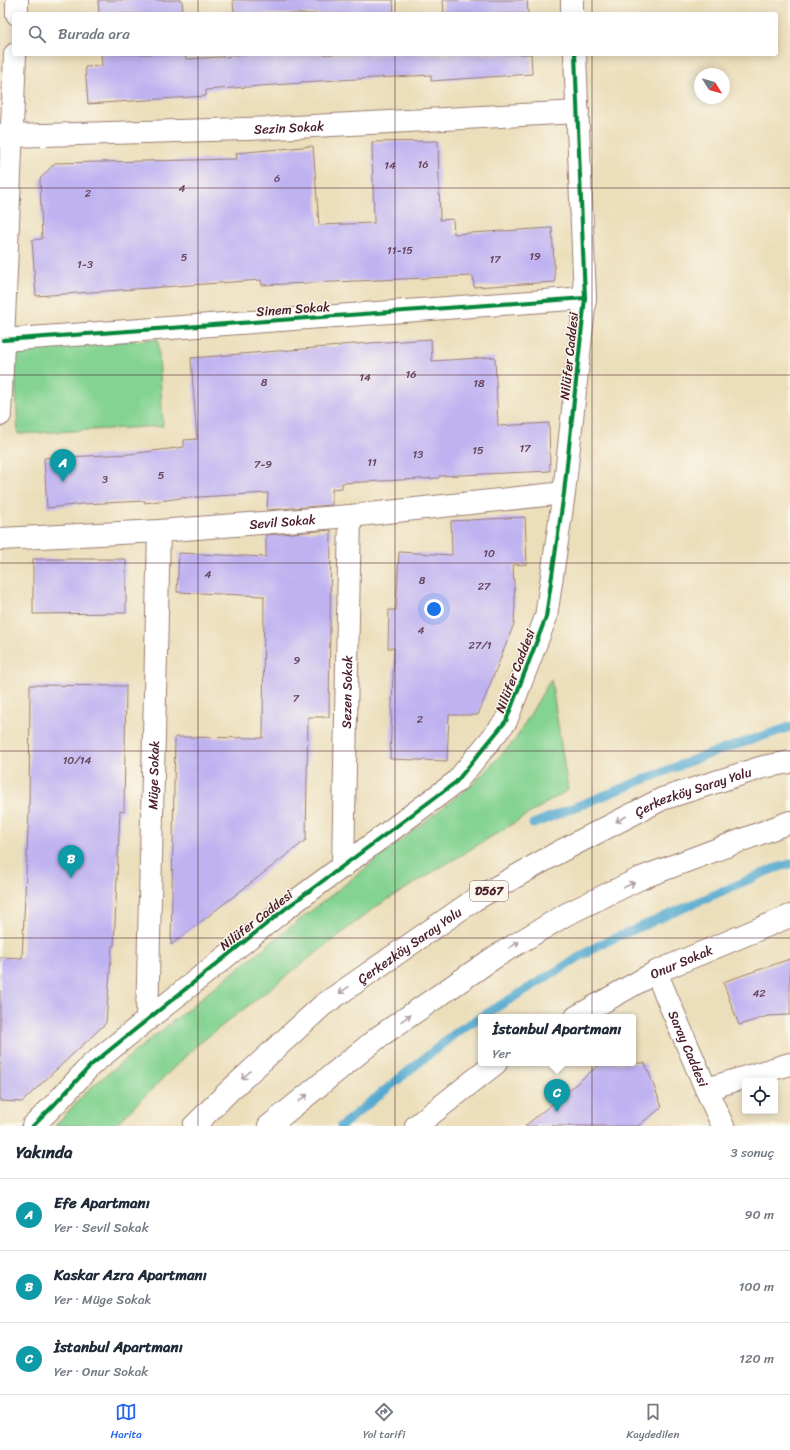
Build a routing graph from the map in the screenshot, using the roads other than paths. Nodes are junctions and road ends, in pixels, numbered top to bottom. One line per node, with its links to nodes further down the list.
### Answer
1 (17, 0): 3 (main road)
2 (572, 0): 4 (main road)
3 (17, 12)
4 (572, 12)
5 (15, 56): 8 (main road)
6 (575, 56): 7 (main road, Nilüfer Caddesi)
7 (578, 112): 8 (main road, Sezin Sokak); 9 (main road, Nilüfer Caddesi)
8 (5, 136): 10 (main road)
9 (585, 298): 11 (main road, Sinem Sokak); 13 (main road, Nilüfer Caddesi)
10 (2, 308): 11 (main road)
11 (3, 340): 12 (main road)
12 (0, 415)
13 (564, 493): 14 (main road, Sevil Sokak); 19 (main road, Nilüfer Caddesi)
14 (350, 516): 15 (main road, Sevil Sokak); 19 (main road, Sezen Sokak)
15 (159, 531): 16 (main road, Sevil Sokak); 23 (main road, Müge Sokak)
16 (0, 539)
17 (790, 762): 27 (main road, Çerkezköy Saray Yolu / D567, one-way to 27)
18 (790, 822): 28 (main road, one-way to 18)
19 (342, 867): 23 (main road, Nilüfer Caddesi)
20 (790, 916): 21 (main road, Onur Sokak)
21 (656, 972): 22 (main road, Onur Sokak); 26 (main road, Saray Caddesi)
22 (581, 1014)
23 (147, 1020): 29 (main road, Nilüfer Caddesi)
24 (790, 1064): 26 (main road, Saray Caddesi)
25 (492, 1066): 32 (main road)
26 (706, 1089): 33 (main road)
27 (228, 1092): 30 (main road); 31 (main road, D567)
28 (271, 1125)
29 (32, 1126)
30 (182, 1126)
31 (194, 1126)
32 (416, 1126)
33 (723, 1126)

